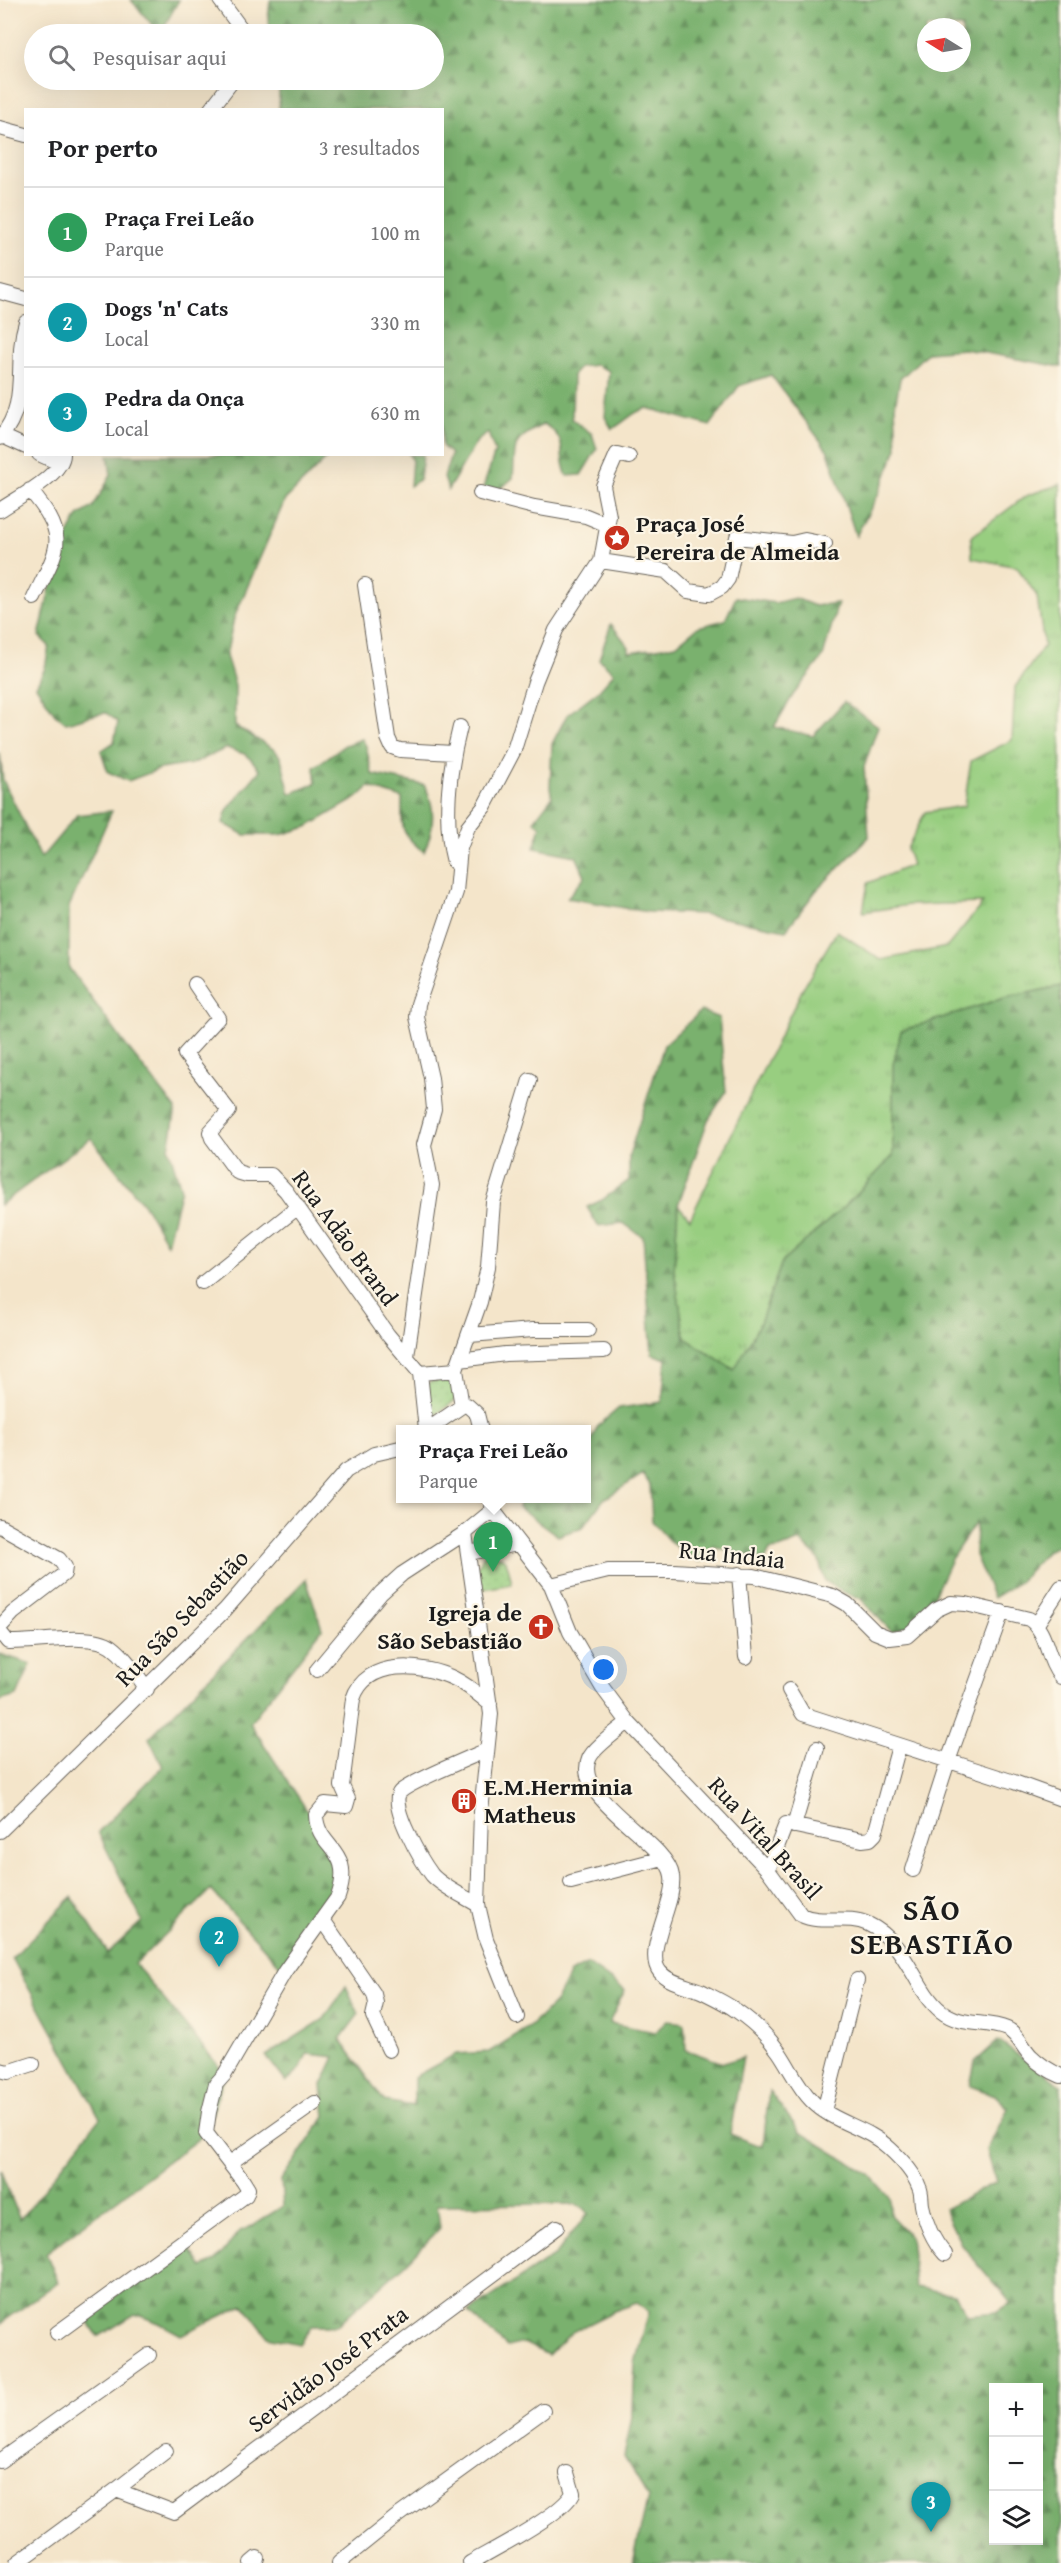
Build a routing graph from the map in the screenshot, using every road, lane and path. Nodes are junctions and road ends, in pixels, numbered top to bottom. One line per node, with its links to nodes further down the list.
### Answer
1 (220, 0): 2 (street)
2 (238, 24)
3 (225, 90): 4 (street)
4 (212, 108)
5 (0, 128): 6 (street)
6 (24, 134)
7 (0, 292): 8 (street)
8 (24, 298)
9 (24, 330): 10 (street)
10 (1, 436): 11 (street)
11 (24, 446)
12 (629, 457): 17 (street)
13 (65, 458): 14 (street)
14 (30, 490): 16 (street); 21 (street)
15 (480, 493): 17 (street)
16 (0, 510)
17 (608, 525): 19 (street)
18 (825, 544): 19 (street)
19 (602, 561): 24 (street)
20 (365, 585): 23 (street)
21 (34, 598)
22 (460, 728): 23 (street)
23 (453, 753): 24 (street)
24 (458, 875): 32 (street)
25 (195, 984): 27 (street, Rua Adão Brand)
26 (530, 1080): 30 (street)
27 (298, 1207): 28 (street); 32 (street, Rua Adão Brand)
28 (203, 1283)
29 (588, 1330): 30 (street)
30 (470, 1335): 33 (street)
31 (604, 1351): 33 (street)
32 (407, 1356): 34 (street, Rua Adão Brand)
33 (458, 1365): 34 (street); 35 (street)
34 (420, 1373): 36 (street)
35 (462, 1406): 37 (street); 38 (street)
36 (426, 1425)
37 (434, 1425)
38 (480, 1425)
39 (396, 1449): 55 (street, Rua São Sebastião)
40 (491, 1504): 42 (street); 43 (street, Rua Vital Brasil)
41 (0, 1526): 50 (street)
42 (465, 1533): 44 (street); 53 (street)
43 (518, 1544): 44 (street); 46 (street, Rua Vital Brasil)
44 (468, 1553): 57 (street)
45 (739, 1574): 46 (street, Rua Indaia); 48 (street, Rua Indaia); 52 (street)
46 (550, 1585): 58 (street, Rua Vital Brasil)
47 (1061, 1587): 49 (street)
48 (1002, 1612): 49 (street, Rua Indaia); 62 (street)
49 (1037, 1624): 54 (street)
50 (0, 1627)
51 (0, 1632): 55 (street)
52 (746, 1657)
53 (317, 1670)
54 (1061, 1677)
55 (147, 1689): 65 (street, Rua São Sebastião)
56 (789, 1690): 59 (street)
57 (490, 1704): 61 (street); 71 (street)
58 (628, 1722): 66 (street); 67 (street, Rua Vital Brasil)
59 (899, 1746): 62 (street); 64 (street)
60 (817, 1748): 64 (street)
61 (487, 1750): 70 (street); 70 (street)
62 (948, 1761): 63 (street); 68 (street)
63 (1061, 1799)
64 (790, 1825): 67 (street)
65 (0, 1831)
66 (663, 1858): 69 (street); 79 (street)
67 (768, 1870): 77 (street, Rua Vital Brasil)
68 (913, 1870)
69 (571, 1882)
70 (478, 1905): 73 (street)
71 (323, 1920): 74 (street); 80 (street)
72 (857, 1980): 79 (street)
73 (517, 2017)
74 (389, 2050)
75 (33, 2064): 76 (street)
76 (0, 2070)
77 (1061, 2076)
78 (315, 2103): 80 (street)
79 (824, 2111): 82 (street)
80 (230, 2163): 83 (street)
81 (557, 2226): 89 (street, Servidão José Prata)
82 (945, 2254)
83 (57, 2333)
84 (149, 2355): 87 (street)
85 (543, 2411): 91 (street)
86 (166, 2451): 89 (street)
87 (0, 2461)
88 (567, 2473): 92 (street)
89 (116, 2490): 90 (street)
90 (17, 2563)
91 (339, 2563)
92 (470, 2563)

